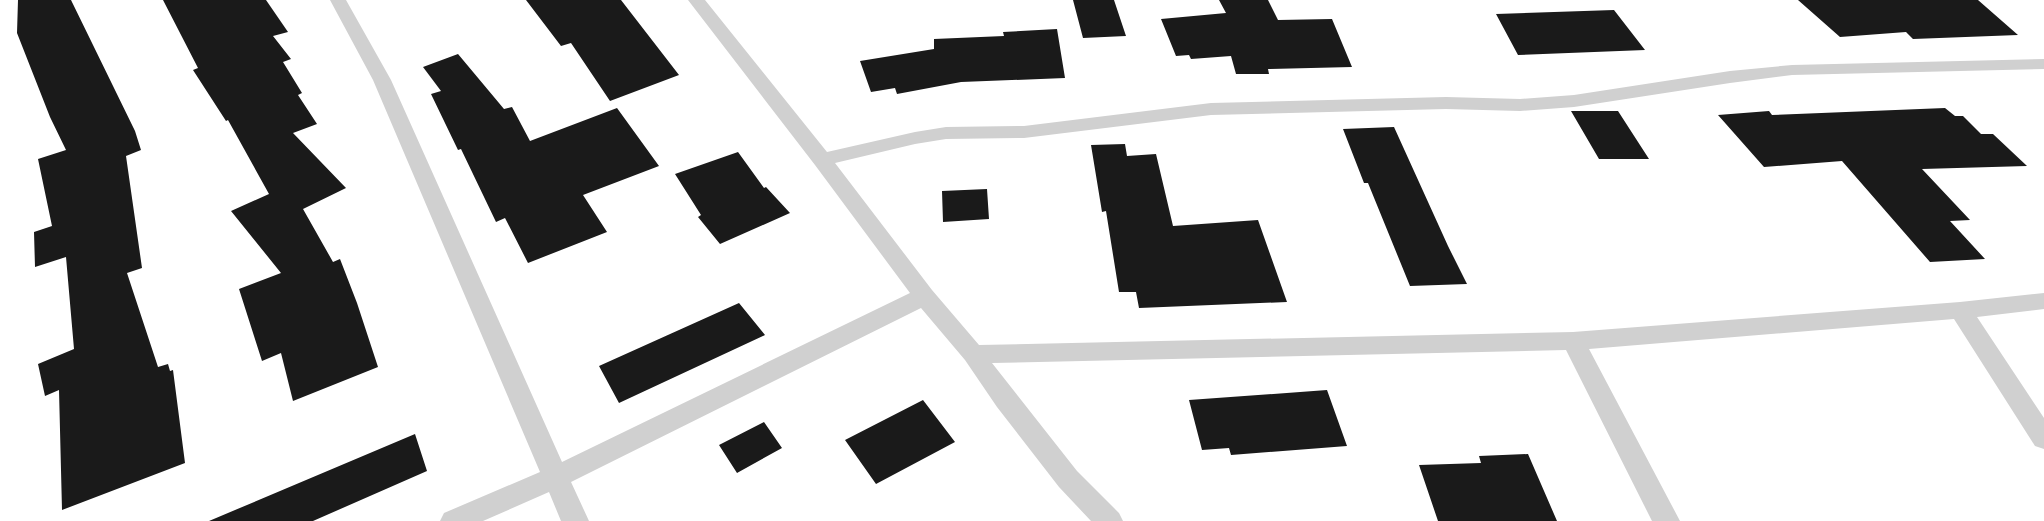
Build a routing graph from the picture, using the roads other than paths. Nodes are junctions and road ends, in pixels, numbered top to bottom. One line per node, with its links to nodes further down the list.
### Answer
1 (338, 0): 11 (street)
2 (696, 0): 4 (street)
3 (2044, 64): 4 (street)
4 (822, 160): 5 (street)
5 (924, 296): 9 (street); 11 (street)
6 (2044, 301): 7 (street)
7 (1960, 310): 8 (street); 10 (street)
8 (1573, 341): 9 (street); 15 (street)
9 (973, 354): 14 (street)
10 (2044, 439)
11 (556, 476): 12 (street); 13 (street)
12 (454, 521)
13 (575, 521)
14 (1109, 521)
15 (1666, 521)

